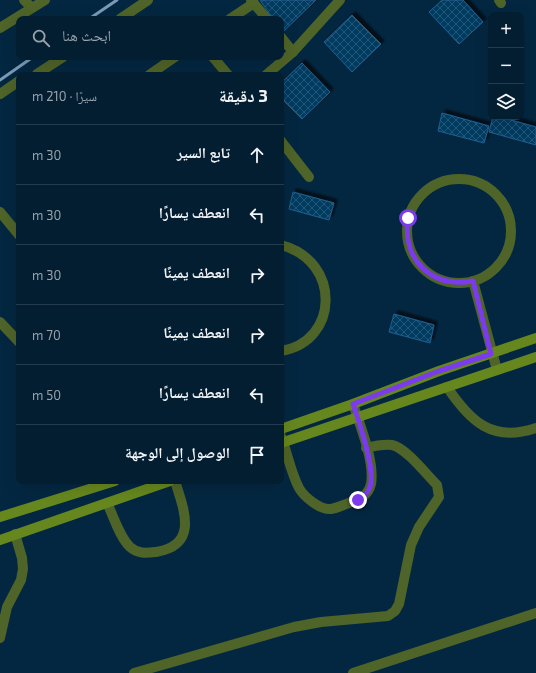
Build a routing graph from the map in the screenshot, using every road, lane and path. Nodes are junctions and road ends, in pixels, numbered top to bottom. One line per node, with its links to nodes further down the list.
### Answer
1 (24, 0): 6 (street)
2 (45, 0): 6 (street)
3 (148, 0): 8 (street)
4 (340, 0): 14 (street)
5 (253, 1): 9 (street); 10 (street)
6 (32, 8): 7 (street)
7 (19, 16)
8 (124, 16)
9 (234, 16)
10 (264, 16)
11 (16, 18): 12 (street)
12 (0, 28)
13 (284, 41): 14 (street)
14 (293, 52): 18 (street)
15 (58, 60): 20 (street)
16 (171, 60): 21 (street)
17 (216, 60): 22 (street)
18 (284, 60)
19 (284, 60): 23 (street)
20 (40, 72)
21 (153, 72)
22 (226, 72)
23 (270, 72)
24 (16, 83): 25 (street)
25 (0, 94)
26 (284, 145): 27 (street)
27 (309, 177)
28 (0, 212): 29 (street)
29 (16, 231)
30 (284, 246): 35 (street)
31 (473, 281): 31 (street); 36 (street)
32 (0, 322): 34 (street)
33 (536, 338): 36 (main road)
34 (16, 339)
35 (284, 349)
36 (491, 354): 38 (street); 40 (main road)
37 (536, 357): 38 (main road)
38 (497, 370): 39 (main road)
39 (447, 387): 41 (main road); 43 (street)
40 (353, 404): 41 (street); 42 (main road)
41 (358, 417): 44 (main road); 46 (street)
42 (284, 428)
43 (536, 428)
44 (284, 439)
45 (284, 446): 46 (street)
46 (366, 448): 56 (street)
47 (105, 484): 51 (main road)
48 (161, 484): 50 (main road)
49 (176, 484): 50 (street)
50 (107, 503): 52 (main road)
51 (0, 517)
52 (14, 534): 53 (main road); 55 (street)
53 (0, 540)
54 (536, 613): 57 (street)
55 (0, 638)
56 (134, 673)
57 (353, 673)

